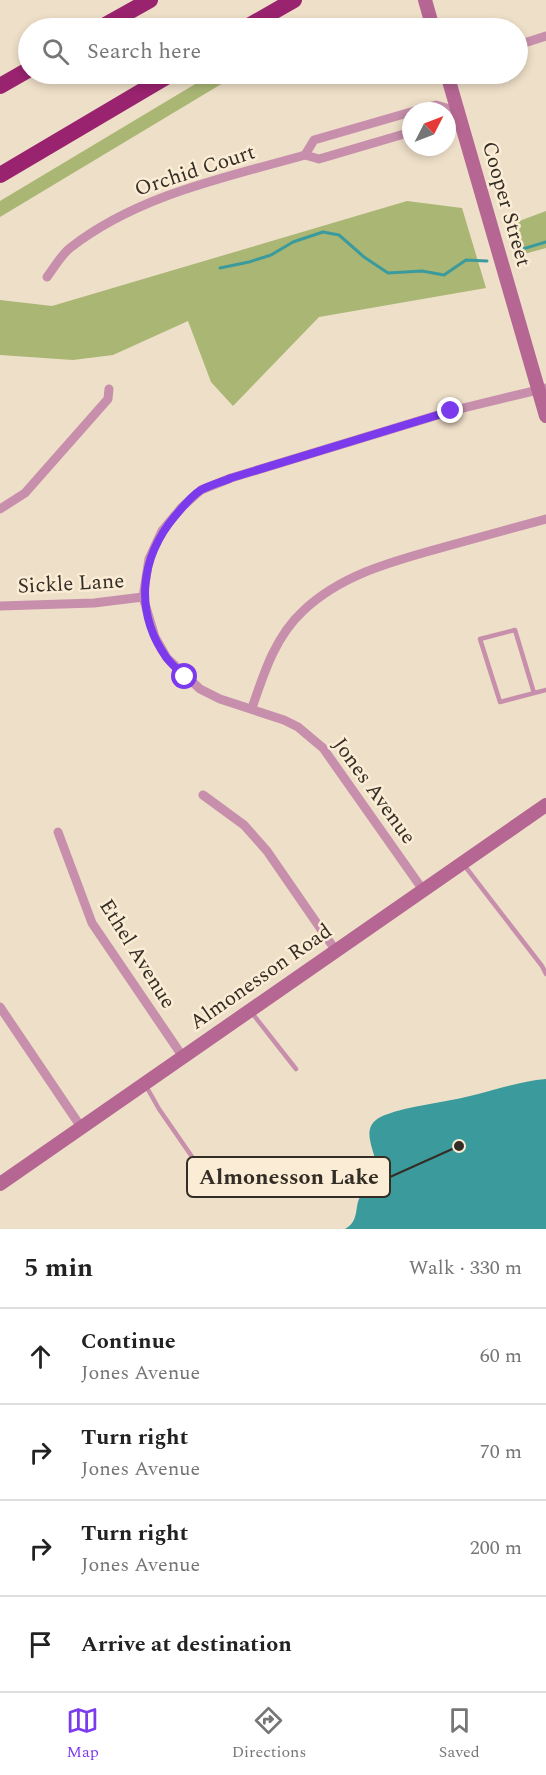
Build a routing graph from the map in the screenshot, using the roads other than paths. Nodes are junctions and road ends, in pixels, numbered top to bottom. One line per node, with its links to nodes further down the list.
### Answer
1 (150, 0): 4 (highway)
2 (294, 0): 5 (highway)
3 (424, 0): 6 (street)
4 (118, 18)
5 (262, 18)
6 (430, 18)
7 (546, 36): 8 (street)
8 (528, 42)
9 (18, 76): 12 (highway)
10 (154, 84): 18 (highway)
11 (448, 84): 13 (street, Cooper Street)
12 (0, 86)
13 (450, 102)
14 (402, 114): 17 (street, Orchid Court)
15 (456, 127): 21 (street, Cooper Street)
16 (402, 135): 17 (street, Orchid Court)
17 (305, 155): 19 (street, Orchid Court)
18 (0, 175)
19 (47, 277)
20 (109, 389): 23 (street)
21 (542, 389): 22 (street, Cooper Street); 25 (street, Jones Avenue)
22 (546, 416)
23 (0, 509)
24 (546, 519): 29 (street)
25 (144, 597): 26 (street, Sickle Lane); 29 (street, Jones Avenue)
26 (0, 606)
27 (546, 690): 28 (lane)
28 (534, 693): 28 (lane)
29 (252, 708): 34 (street, Jones Avenue)
30 (203, 795): 35 (street)
31 (546, 805): 33 (street, Almonesson Road)
32 (58, 832): 39 (street, Ethel Avenue)
33 (463, 863): 34 (street, Almonesson Road); 36 (lane)
34 (423, 890): 35 (street, Almonesson Road)
35 (336, 951): 38 (street, Almonesson Road)
36 (546, 974)
37 (0, 1007): 42 (street)
38 (250, 1011): 39 (street, Almonesson Road); 40 (lane)
39 (183, 1057): 41 (street, Almonesson Road)
40 (296, 1069)
41 (145, 1083): 42 (street, Almonesson Road); 43 (lane)
42 (81, 1127): 44 (street, Almonesson Road)
43 (206, 1177)
44 (0, 1184)

